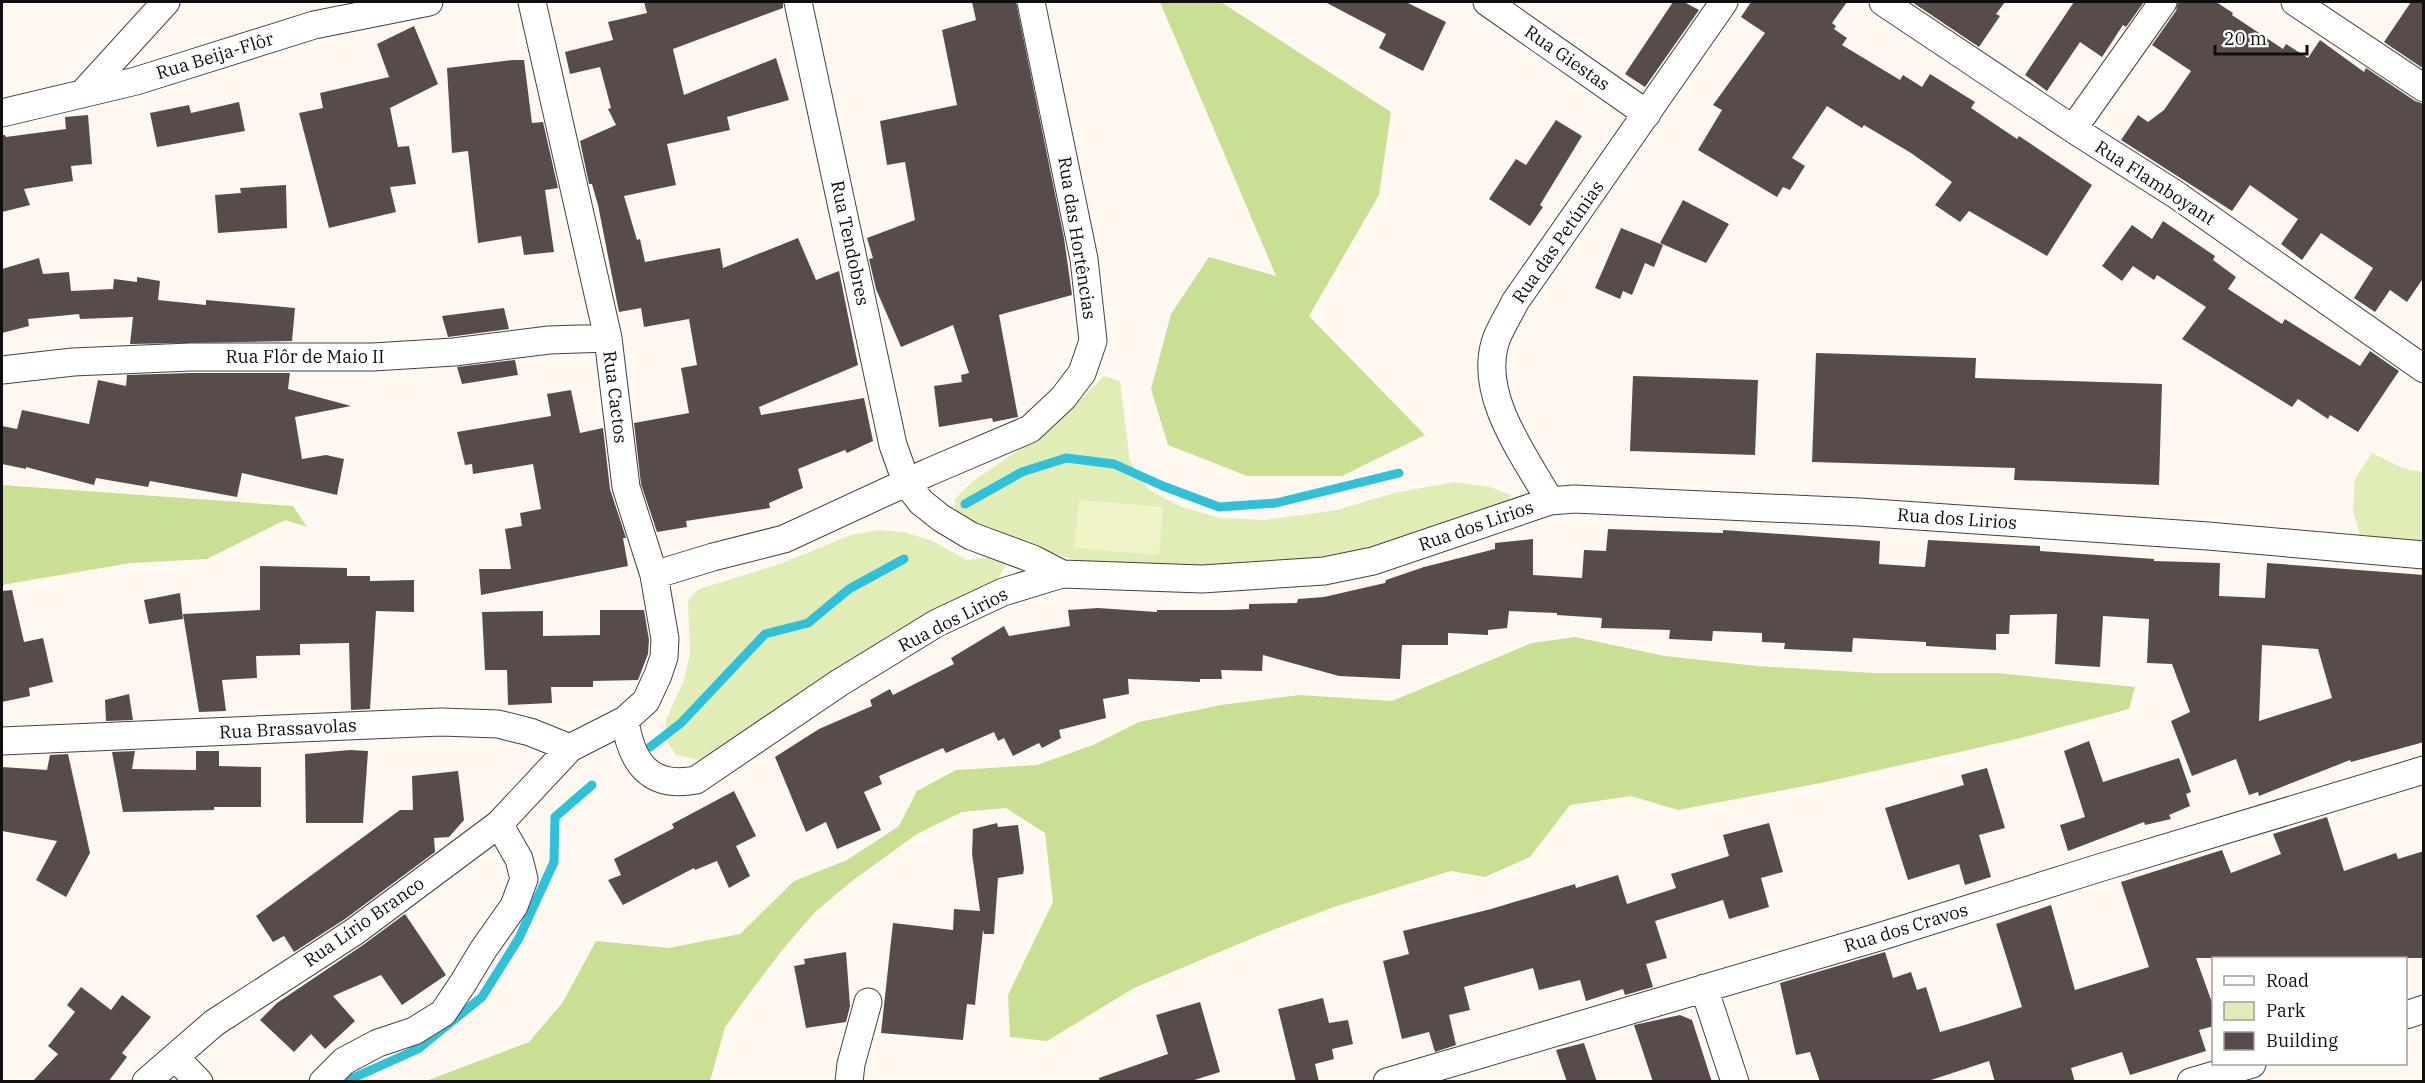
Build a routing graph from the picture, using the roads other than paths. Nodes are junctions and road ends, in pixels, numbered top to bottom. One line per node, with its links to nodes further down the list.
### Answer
1 (166, 2): 12 (street)
2 (429, 2): 12 (street, Rua Beija-Flôr)
3 (532, 2): 16 (street, Rua Cactos)
4 (798, 2): 19 (street, Rua Tendobres)
5 (1031, 2): 19 (street, Rua das Hortências)
6 (1487, 2): 14 (street, Rua Giestas)
7 (1724, 2): 14 (street, Rua das Petúnias)
8 (1883, 2): 15 (street, Rua Flamboyant)
9 (2163, 2): 15 (street)
10 (2295, 2): 11 (street)
11 (2424, 88)
12 (83, 93): 13 (street, Rua Beija-Flôr)
13 (2, 113)
14 (1647, 114): 20 (street, Rua das Petúnias)
15 (2073, 129): 18 (street, Rua Flamboyant)
16 (608, 338): 17 (street, Rua Flôr de Maio II); 23 (street, Rua Cactos)
17 (2, 369)
18 (2424, 369)
19 (907, 484): 22 (street); 23 (street, Rua das Hortências)
20 (1550, 501): 21 (street, Rua dos Lirios); 22 (street, Rua dos Lirios)
21 (2424, 555)
22 (1062, 574): 24 (street, Rua dos Lirios)
23 (654, 575): 24 (street, Rua Cactos)
24 (625, 720): 26 (street, Rua Cactos)
25 (2, 741): 26 (street, Rua Brassavolas)
26 (570, 748): 28 (street, Rua Lírio Branco)
27 (2424, 770): 29 (street, Rua dos Cravos)
28 (499, 824): 33 (street, Rua Lírio Branco); 37 (street)
29 (1704, 988): 39 (street, Rua dos Cravos); 40 (street)
30 (868, 1002): 38 (street)
31 (2424, 1009): 32 (street)
32 (2407, 1015)
33 (175, 1057): 35 (street, Rua Lírio Branco); 36 (street)
34 (2249, 1065): 41 (street)
35 (146, 1082)
36 (199, 1082)
37 (323, 1082)
38 (849, 1082)
39 (1387, 1082)
40 (1735, 1082)
41 (2191, 1082)

